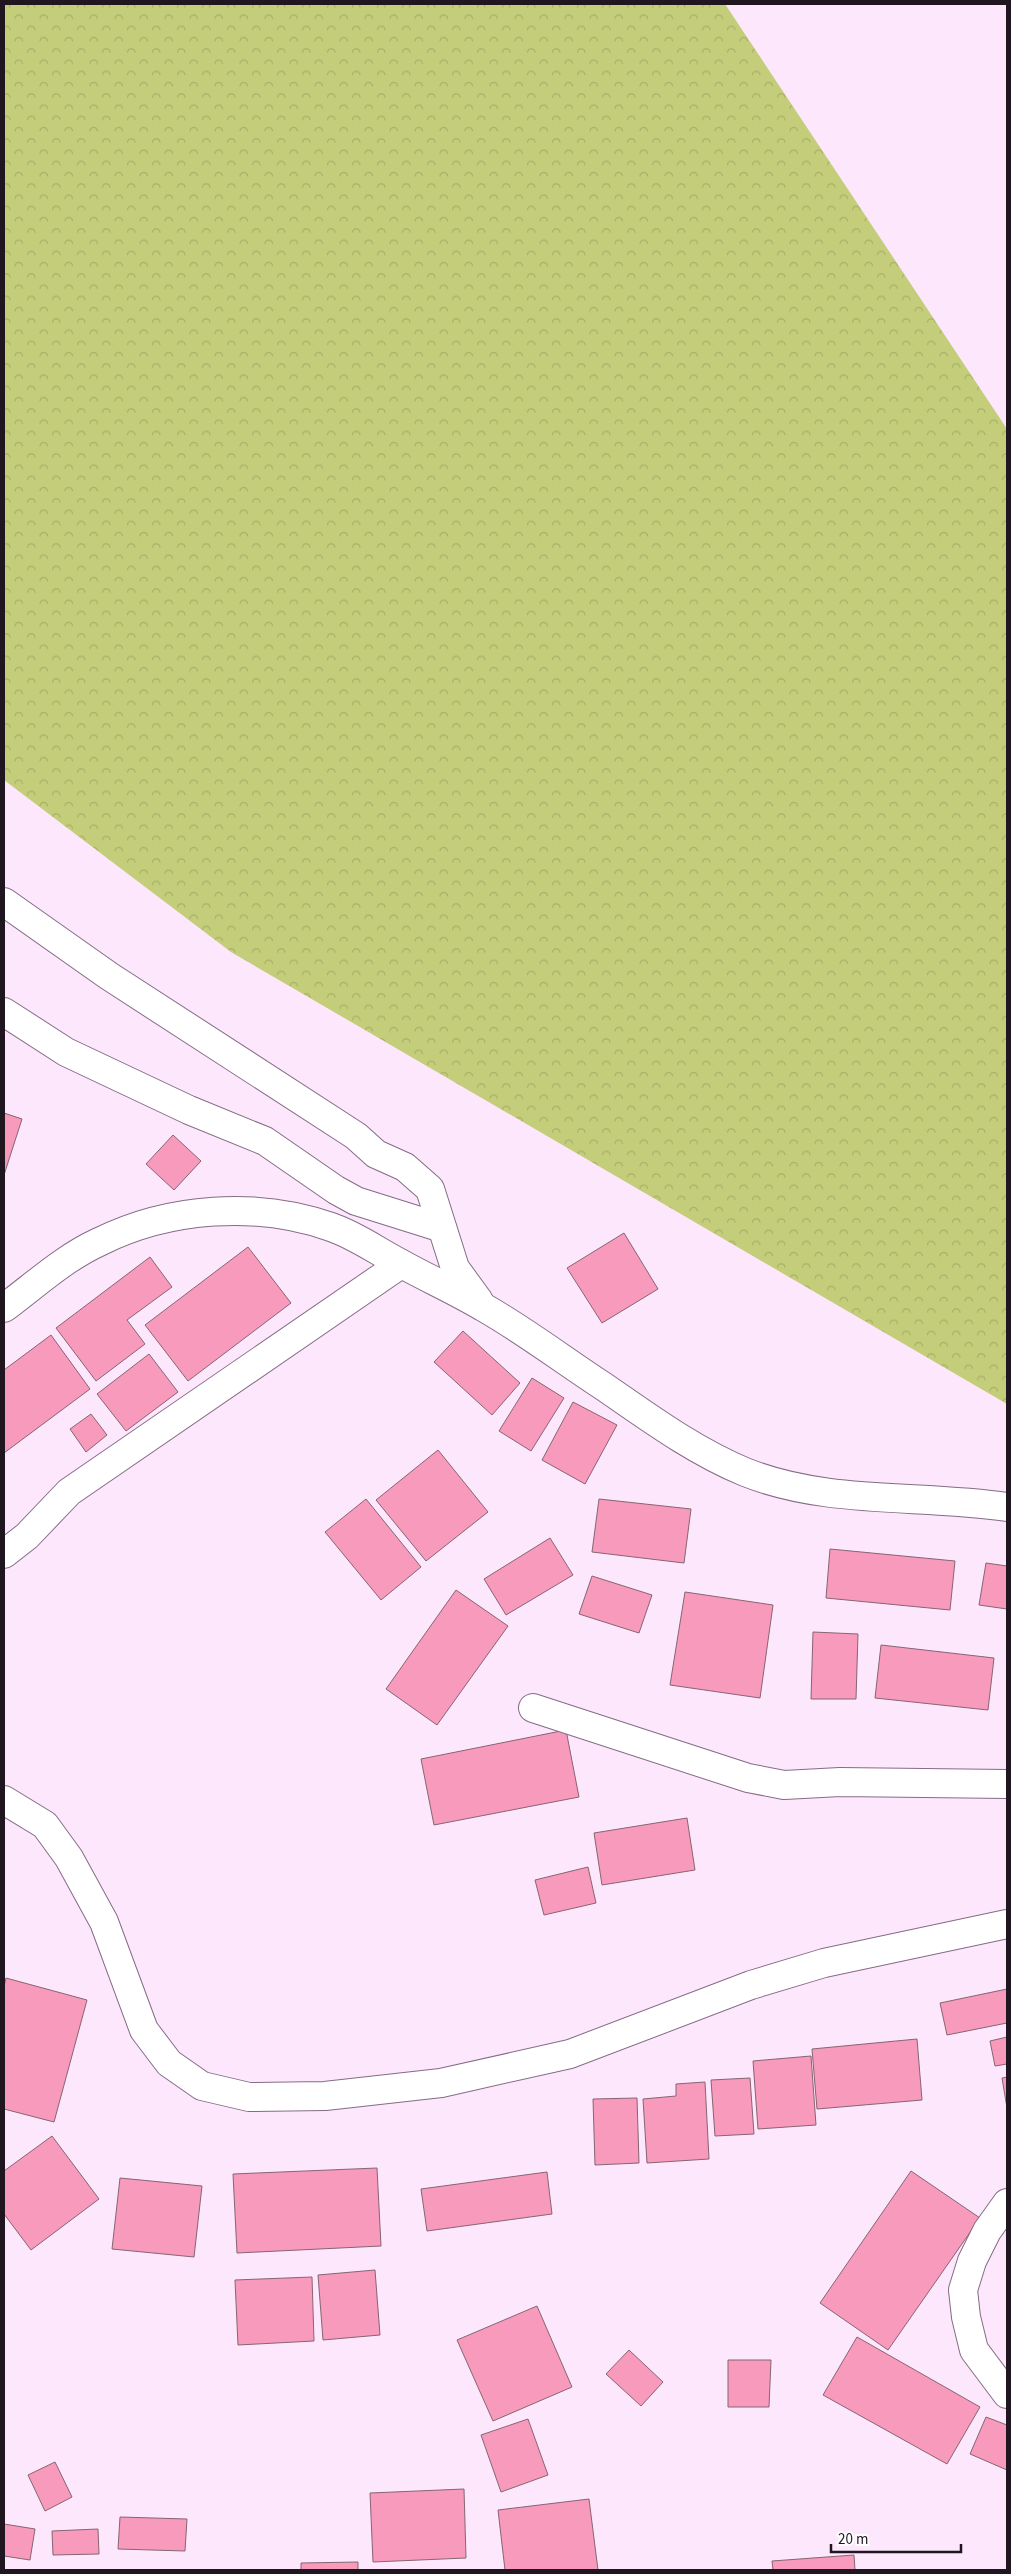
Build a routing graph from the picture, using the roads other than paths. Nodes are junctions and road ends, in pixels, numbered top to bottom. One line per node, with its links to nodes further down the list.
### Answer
1 (4, 902): 3 (street)
2 (4, 1012): 3 (street)
3 (442, 1228): 6 (street)
4 (402, 1264): 5 (street); 6 (street); 8 (street)
5 (4, 1308)
6 (485, 1308): 7 (street)
7 (1007, 1507)
8 (4, 1554)
9 (534, 1708): 10 (street)
10 (1007, 1784)
11 (4, 1800): 12 (street)
12 (1007, 1924)
13 (1007, 2203): 14 (street)
14 (1007, 2394)

